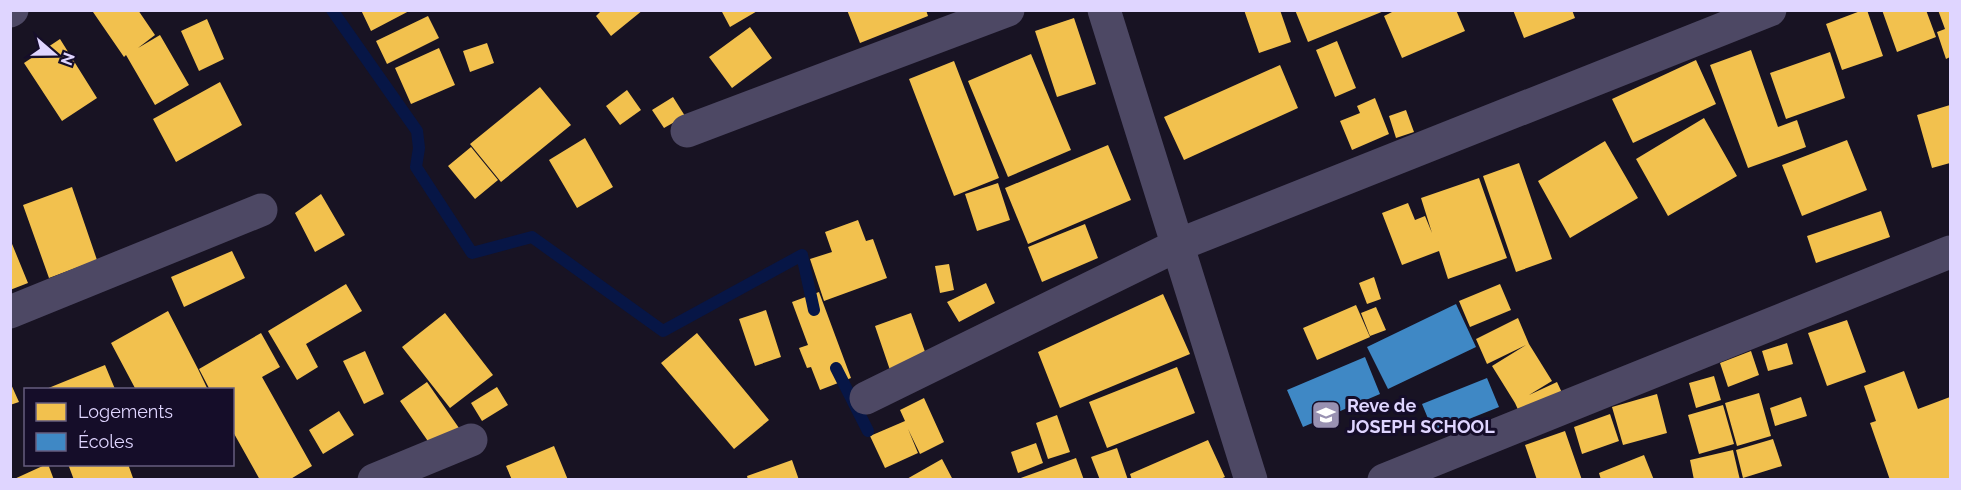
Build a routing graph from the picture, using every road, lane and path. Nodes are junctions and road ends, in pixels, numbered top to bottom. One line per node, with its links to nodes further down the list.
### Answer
1 (1008, 10): 4 (street)
2 (1104, 10): 6 (street)
3 (1770, 10): 6 (street)
4 (687, 131)
5 (261, 210): 8 (street)
6 (1178, 245): 9 (street); 12 (street)
7 (1950, 252): 13 (street)
8 (10, 312)
9 (866, 398)
10 (471, 440): 11 (street)
11 (374, 480)
12 (1251, 480)
13 (1384, 480)

